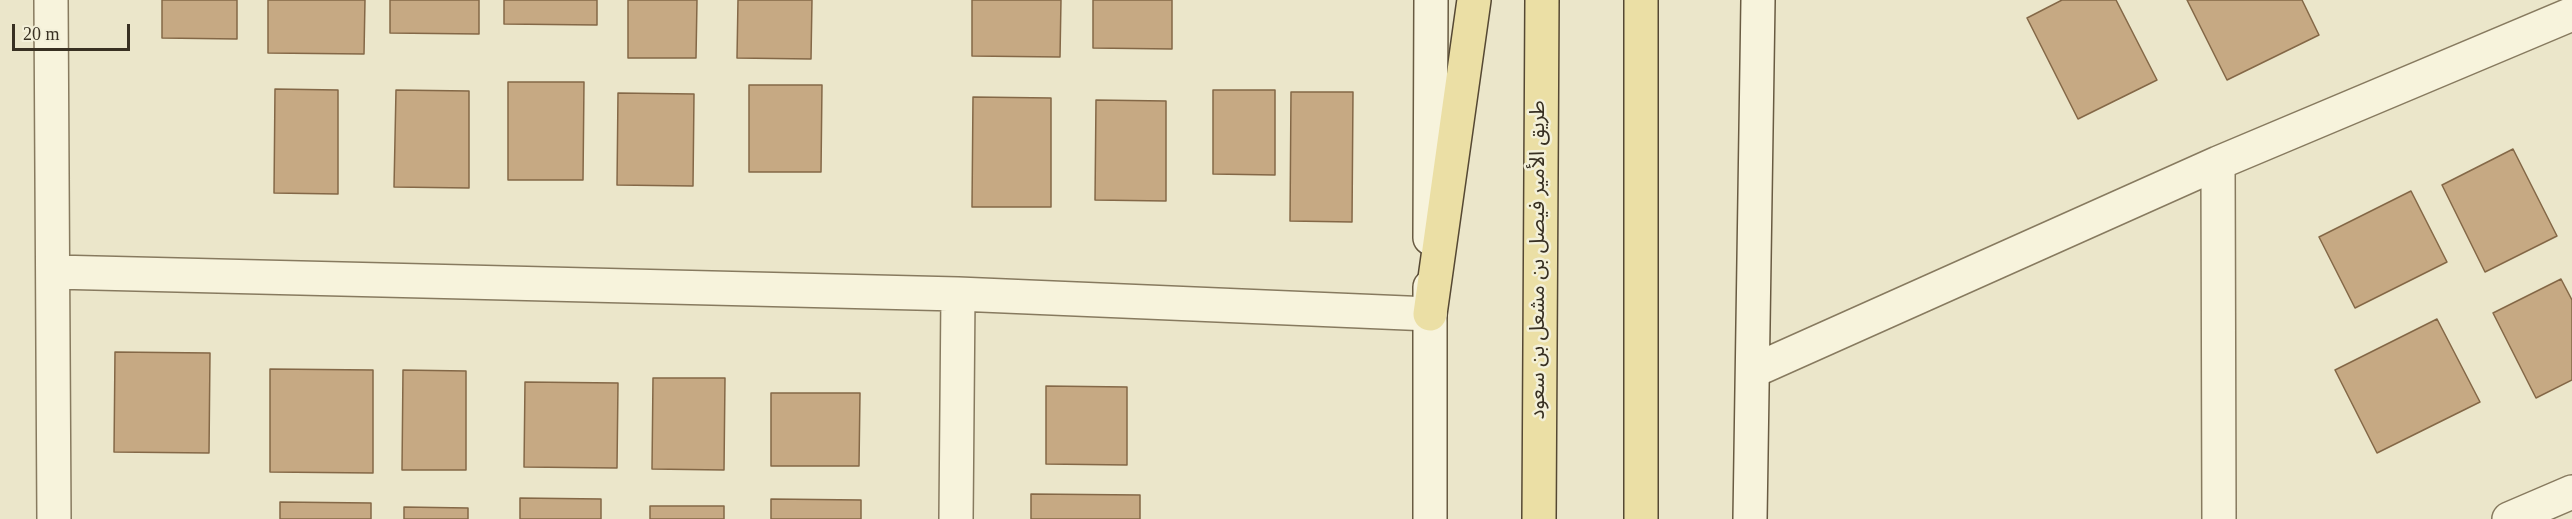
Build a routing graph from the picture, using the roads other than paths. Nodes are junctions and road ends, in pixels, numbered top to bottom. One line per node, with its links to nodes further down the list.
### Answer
1 (51, 0): 9 (street)
2 (1431, 0): 11 (street)
3 (1474, 0): 11 (main road)
4 (1542, 0): 17 (main road, طريق الأمير فيصل بن مشعل بن سعود)
5 (1641, 0): 18 (main road)
6 (1758, 0): 12 (street)
7 (2572, 14): 8 (street)
8 (2218, 163): 12 (street); 20 (street)
9 (54, 272): 10 (street); 14 (street)
10 (958, 294): 11 (street); 15 (street)
11 (1430, 314): 16 (street)
12 (1753, 370): 19 (street)
13 (2572, 492): 21 (street)
14 (54, 519)
15 (956, 519)
16 (1430, 519)
17 (1539, 519)
18 (1641, 519)
19 (1750, 519)
20 (2219, 519)
21 (2509, 519)

